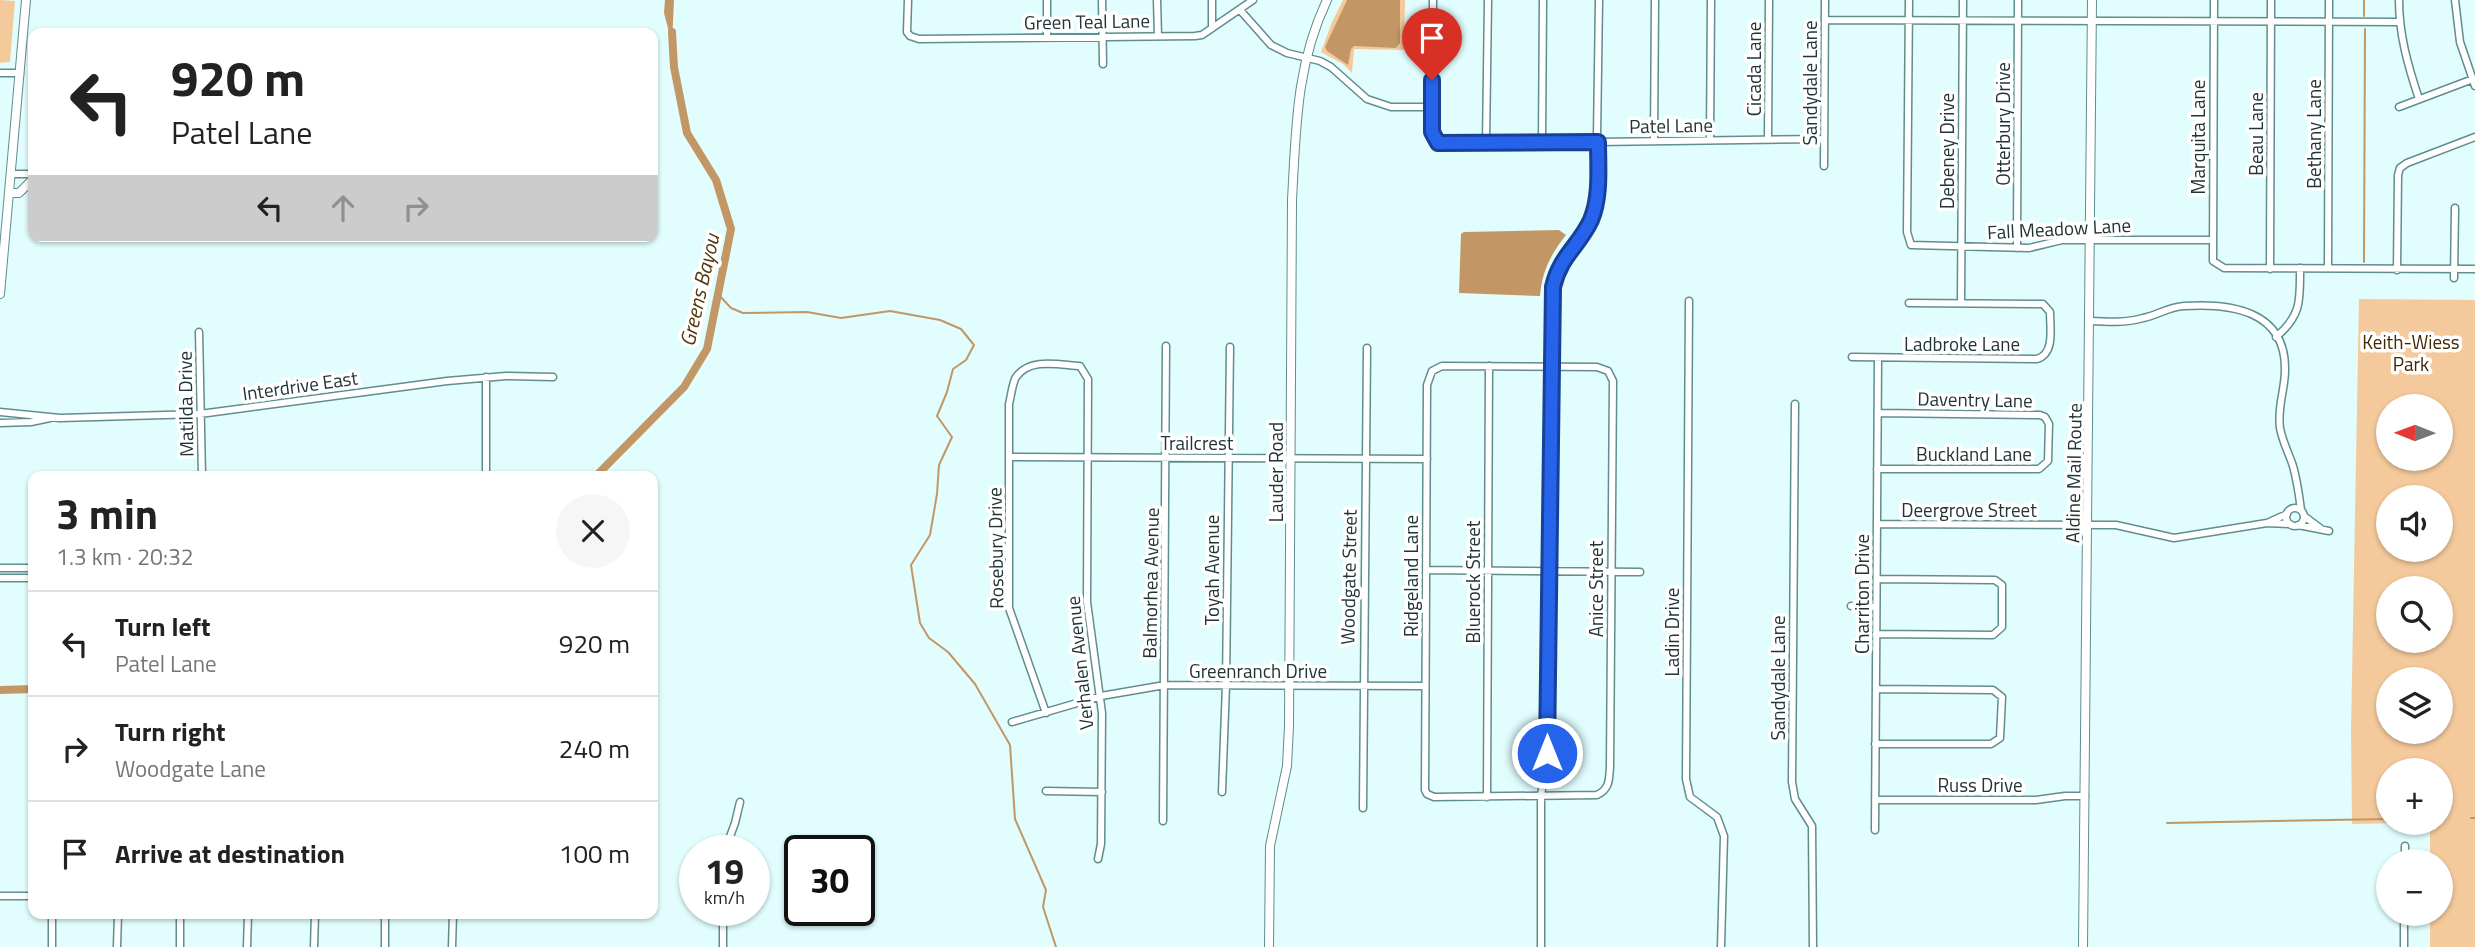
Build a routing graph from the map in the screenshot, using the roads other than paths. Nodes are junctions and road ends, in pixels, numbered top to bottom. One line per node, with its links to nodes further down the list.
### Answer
1 (26, 0): 43 (main road)
2 (908, 0): 38 (street, Green Teal Lane)
3 (1047, 0): 38 (street)
4 (1102, 0): 39 (street)
5 (1157, 0): 37 (street)
6 (1212, 0): 36 (street)
7 (1253, 0): 26 (street, Green Teal Lane)
8 (1327, 0): 40 (main road, Lauder Road)
9 (1433, 0): 46 (street)
10 (1488, 0): 55 (street)
11 (1543, 0): 53 (street)
12 (1599, 0): 54 (street)
13 (1655, 0): 52 (street)
14 (1711, 0): 51 (street)
15 (1769, 0): 49 (street, Cicada Lane)
16 (1825, 0): 27 (street, Sandydale Lane)
17 (1909, 0): 28 (street)
18 (1963, 0): 29 (street, Debeney Drive)
19 (2018, 0): 30 (street, Otterbury Drive)
20 (2092, 0): 31 (main road, Aldine Mail Route)
21 (2214, 0): 32 (street, Marquita Lane)
22 (2271, 0): 33 (street, Beau Lane)
23 (2329, 0): 34 (street, Bethany Lane)
24 (2399, 0): 35 (street)
25 (2455, 0): 44 (street)
26 (1240, 10): 36 (street, Green Teal Lane); 40 (street)
27 (1825, 20): 28 (street); 50 (street, Sandydale Lane)
28 (1909, 20): 29 (street); 64 (street, Fall Meadow Lane)
29 (1963, 22): 30 (street); 64 (street, Debeney Drive)
30 (2018, 22): 31 (street); 65 (street, Otterbury Drive)
31 (2092, 22): 32 (street); 62 (main road, Aldine Mail Route)
32 (2214, 22): 33 (street); 63 (street, Marquita Lane)
33 (2271, 22): 34 (street); 68 (street, Beau Lane)
34 (2329, 22): 35 (street); 67 (street, Bethany Lane)
35 (2399, 22): 45 (street)
36 (1212, 28): 37 (street, Green Teal Lane)
37 (1157, 36): 39 (street, Green Teal Lane)
38 (1047, 37): 39 (street, Green Teal Lane)
39 (1102, 37): 41 (street)
40 (1305, 57): 46 (street); 101 (main road, Lauder Road)
41 (1103, 64)
42 (0, 73): 43 (street)
43 (20, 73): 57 (main road)
44 (2474, 81): 45 (street)
45 (2419, 99): 47 (street)
46 (1432, 107): 55 (street, Patel Lane)
47 (2399, 107)
48 (2475, 137): 71 (street)
49 (1768, 139): 50 (street, Patel Lane); 51 (street, Patel Lane)
50 (1824, 139): 56 (street, Sandydale Lane)
51 (1710, 140): 52 (street, Patel Lane)
52 (1654, 141): 54 (street, Patel Lane)
53 (1542, 142): 54 (street, Patel Lane); 55 (street, Patel Lane)
54 (1598, 142): 86 (street)
55 (1486, 143)
56 (1824, 166)
57 (11, 174): 58 (street); 60 (main road)
58 (28, 176)
59 (28, 183): 60 (main road)
60 (9, 193): 73 (main road)
61 (2455, 208): 69 (street)
62 (2091, 239): 63 (street, Fall Meadow Lane); 65 (street, Fall Meadow Lane); 77 (main road, Aldine Mail Route)
63 (2213, 240): 68 (street, Marquita Lane)
64 (1962, 247): 65 (street, Fall Meadow Lane); 76 (street, Debeney Drive)
65 (2017, 248)
66 (2300, 268): 67 (street); 68 (street); 79 (street)
67 (2328, 268): 71 (street)
68 (2270, 269)
69 (2454, 269): 70 (street); 71 (street); 72 (street)
70 (2475, 269)
71 (2397, 270)
72 (2454, 278)
73 (0, 294)
74 (1689, 301): 174 (street, Ladin Drive)
75 (1909, 303): 76 (street)
76 (1961, 303): 84 (street, Ladbroke Lane)
77 (2090, 321): 79 (street); 113 (main road, Aldine Mail Route)
78 (199, 332): 93 (street, Matilda Drive)
79 (2276, 337): 107 (street)
80 (1166, 346): 99 (street, Balmorhea Avenue)
81 (1230, 347): 100 (street, Toyah Avenue)
82 (1367, 348): 102 (street, Woodgate Street)
83 (1853, 357): 84 (street, Ladbroke Lane)
84 (1878, 358): 92 (street, Charriton Drive)
85 (1489, 366): 86 (street); 103 (street, Ridgeland Lane); 120 (street, Bluerock Street)
86 (1551, 367): 121 (street); 122 (street, Anice Street)
87 (486, 377): 88 (street, Interdrive East); 93 (street, Interdrive East); 106 (street)
88 (553, 377)
89 (1016, 377): 97 (street, Rosebury Drive); 98 (street, Verhalen Avenue)
90 (1795, 404): 175 (street, Sandydale Lane)
91 (0, 412): 94 (street, Interdrive East)
92 (1878, 413): 96 (street, Daventry Lane); 104 (street, Charriton Drive)
93 (200, 414): 94 (street, Interdrive East); 105 (street, Matilda Drive)
94 (52, 417): 95 (street, Interdrive East)
95 (0, 423)
96 (2049, 442): 104 (street, Buckland Lane)
97 (1010, 457): 98 (street, Trailcrest); 137 (street, Rosebury Drive)
98 (1089, 457): 99 (street, Trailcrest); 136 (street, Verhalen Avenue)
99 (1167, 458): 100 (street, Trailcrest); 130 (street, Balmorhea Avenue)
100 (1227, 458): 101 (street, Trailcrest); 131 (street, Toyah Avenue)
101 (1291, 459): 102 (street, Trailcrest); 134 (main road, Lauder Road)
102 (1365, 459): 103 (street, Trailcrest); 132 (street, Woodgate Street)
103 (1427, 459): 119 (street, Ridgeland Lane)
104 (1877, 468): 111 (street, Charriton Drive)
105 (202, 471)
106 (486, 471)
107 (2297, 491): 108 (street); 109 (street)
108 (2289, 511): 109 (street); 110 (street, Deergrove Street); 112 (street)
109 (2302, 513): 114 (street); 115 (street)
110 (2267, 523): 112 (street, Deergrove Street); 113 (street, Deergrove Street)
111 (1877, 524): 113 (street, Deergrove Street); 126 (street, Charriton Drive)
112 (2290, 524): 114 (street, Deergrove Street)
113 (2088, 525): 144 (main road, Aldine Mail Route)
114 (2298, 525): 115 (street)
115 (2320, 528): 116 (street)
116 (2329, 531)
117 (0, 568): 118 (street)
118 (28, 568)
119 (1426, 570): 120 (street); 133 (street, Ridgeland Lane)
120 (1488, 571): 121 (street); 145 (street, Bluerock Street)
121 (1549, 572): 122 (street); 143 (street)
122 (1611, 572): 123 (street); 143 (street, Anice Street)
123 (1640, 572)
124 (0, 578): 125 (street)
125 (28, 578)
126 (1877, 579): 128 (street, Charriton Drive); 129 (street)
127 (1851, 606): 128 (street)
128 (1876, 607): 129 (street, Charriton Drive)
129 (1876, 634): 135 (street, Charriton Drive)
130 (1165, 685): 131 (street, Greenranch Drive); 136 (street, Greenranch Drive); 149 (street, Balmorhea Avenue)
131 (1226, 685): 134 (street, Greenranch Drive); 142 (street, Toyah Avenue)
132 (1363, 686): 133 (street, Greenranch Drive); 134 (street, Greenranch Drive); 148 (street, Woodgate Street)
133 (1425, 686): 145 (street, Ridgeland Lane)
134 (1290, 687): 172 (main road, Lauder Road)
135 (1876, 689): 139 (street, Charriton Drive); 139 (street)
136 (1101, 696): 137 (street, Greenranch Drive); 141 (street, Verhalen Avenue)
137 (1046, 713): 138 (street, Greenranch Drive)
138 (1012, 722)
139 (1875, 744): 146 (street, Charriton Drive)
140 (1046, 791): 141 (street)
141 (1102, 792): 152 (street, Verhalen Avenue)
142 (1222, 792)
143 (1541, 796): 145 (street); 173 (street)
144 (2085, 796): 146 (street, Russ Drive); 176 (main road, Aldine Mail Route)
145 (1487, 797)
146 (1875, 800): 150 (street, Charriton Drive)
147 (740, 802): 151 (street)
148 (1363, 808)
149 (1163, 821)
150 (1875, 830)
151 (730, 835)
152 (1098, 859)
153 (0, 896): 154 (street)
154 (28, 896)
155 (52, 919): 164 (street)
156 (118, 919): 165 (street)
157 (180, 919): 166 (street)
158 (247, 919): 167 (street)
159 (315, 919): 168 (street)
160 (385, 919): 169 (street)
161 (453, 919): 170 (street)
162 (723, 926): 171 (street)
163 (2404, 926): 177 (street)
164 (52, 947)
165 (117, 947)
166 (180, 947)
167 (247, 947)
168 (314, 947)
169 (385, 947)
170 (452, 947)
171 (723, 947)
172 (1269, 947)
173 (1541, 947)
174 (1721, 947)
175 (1813, 947)
176 (2082, 947)
177 (2404, 947)

